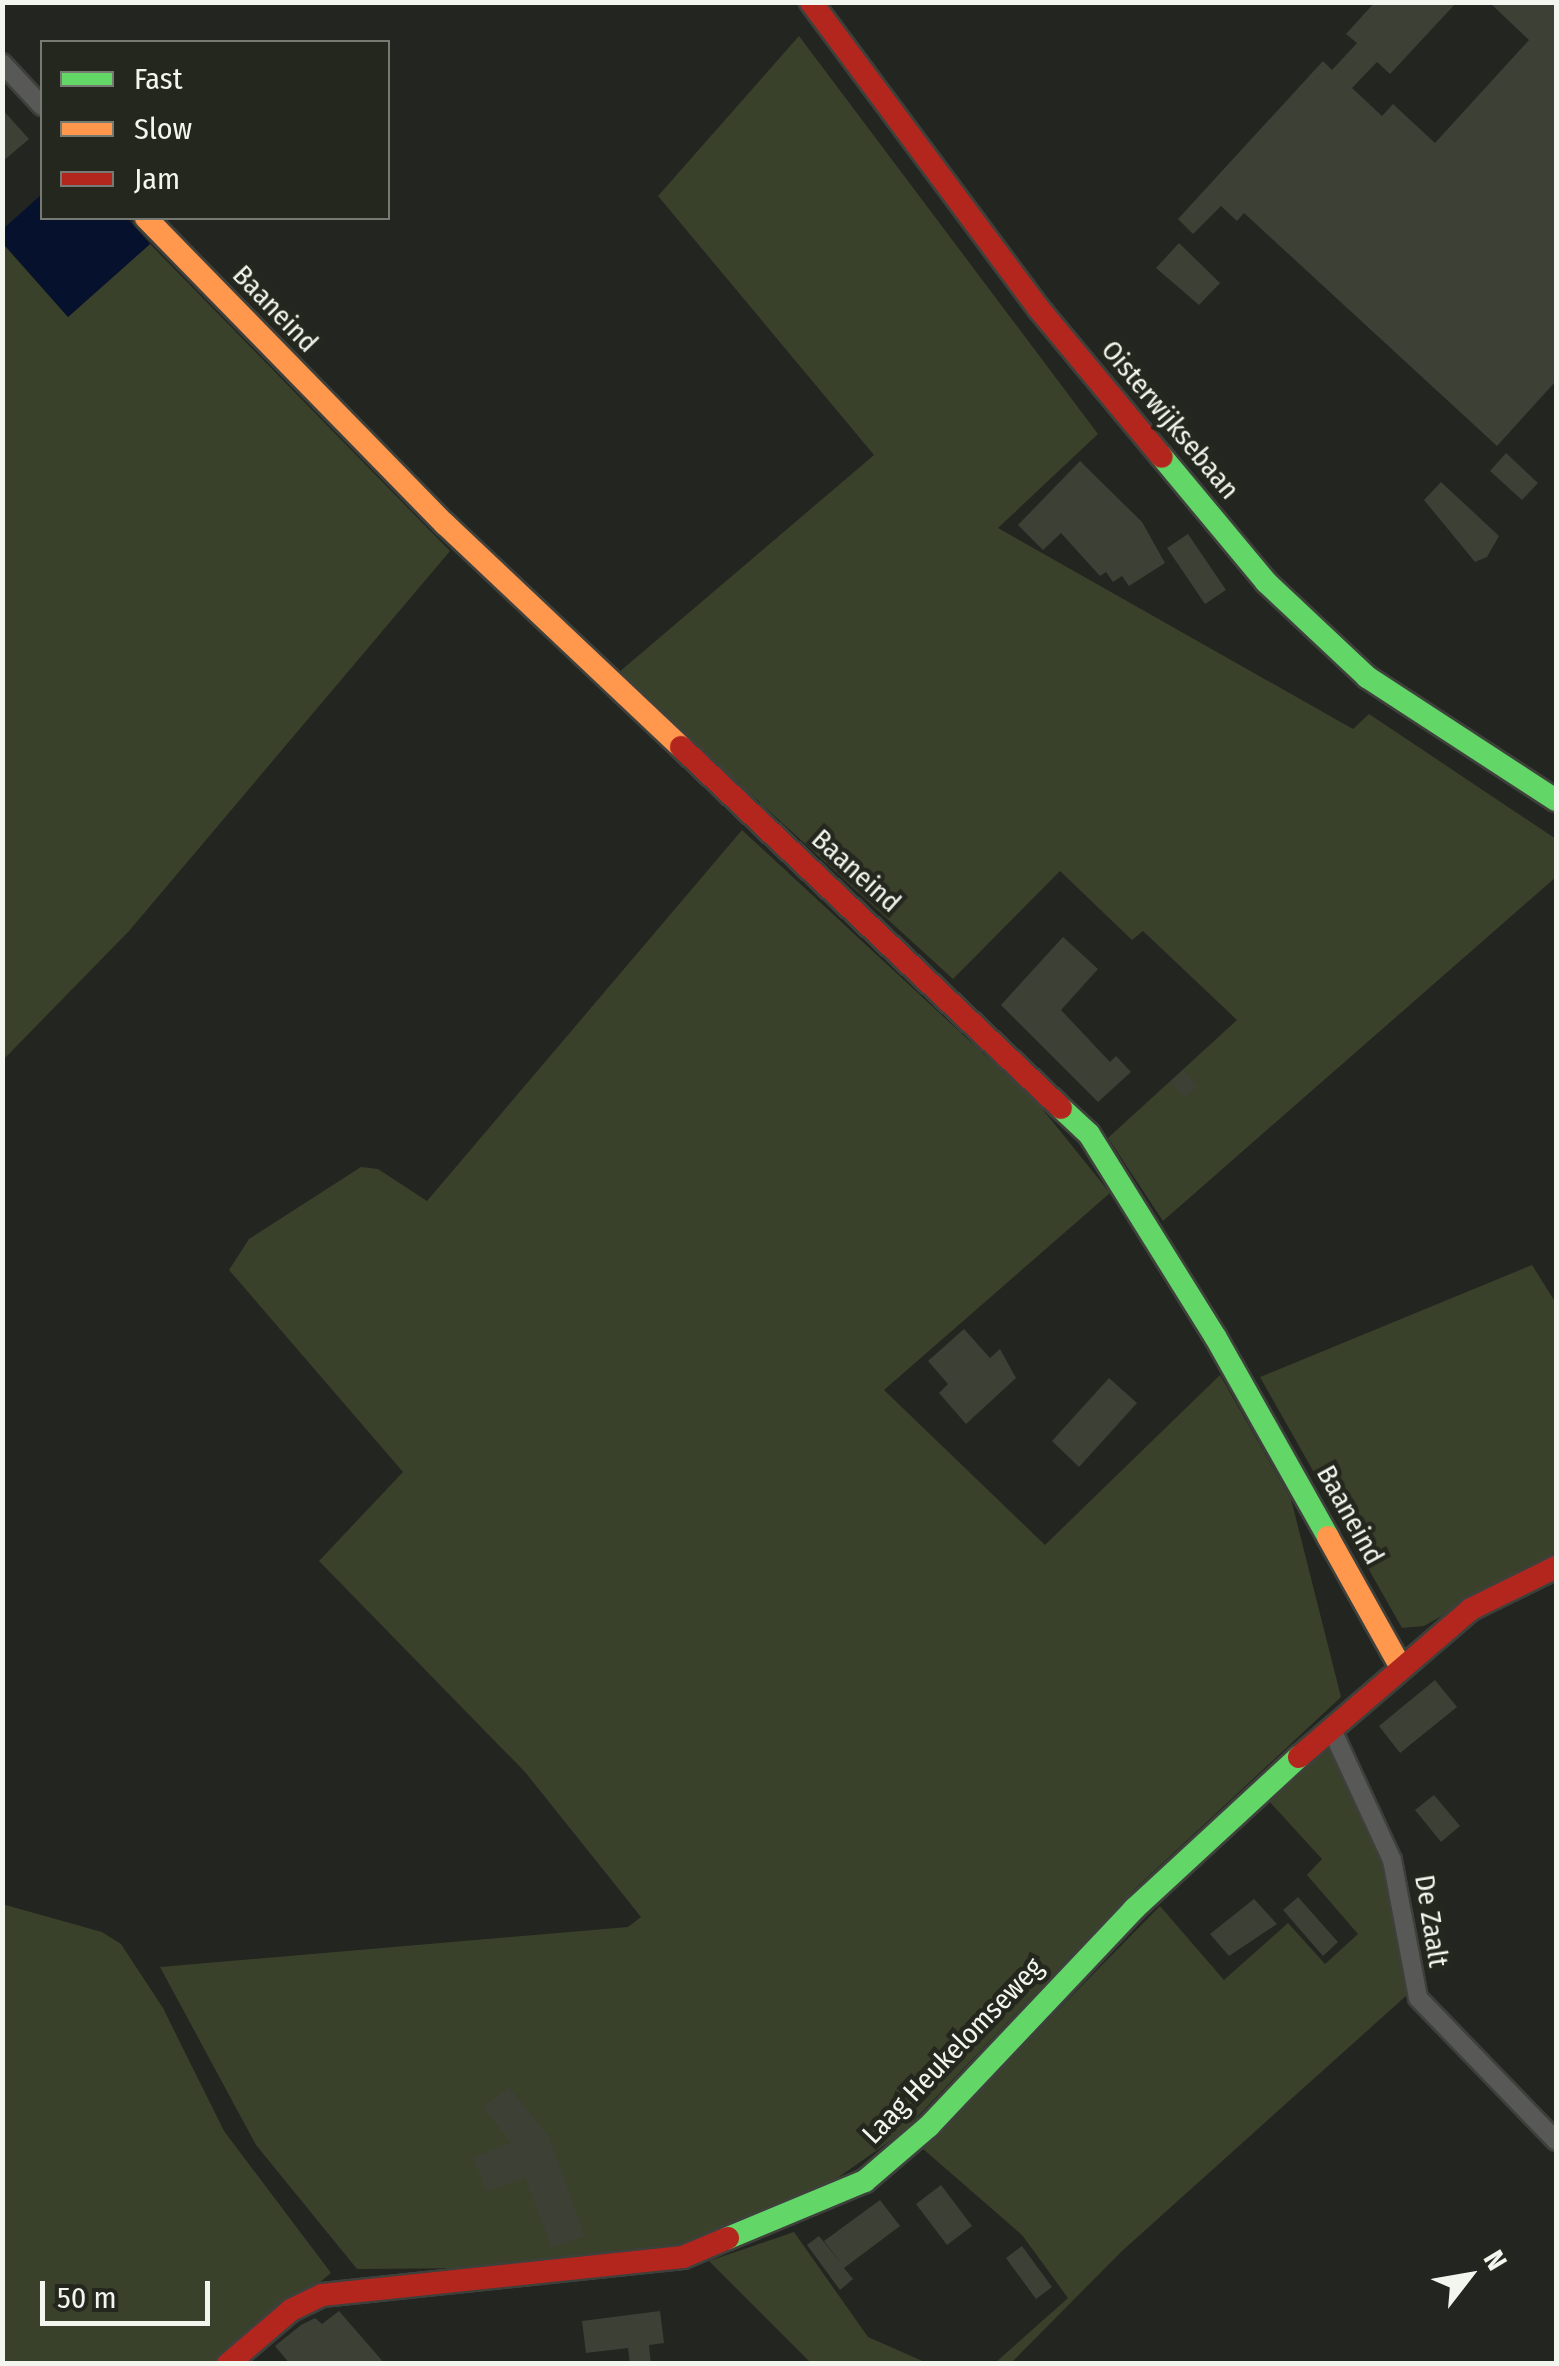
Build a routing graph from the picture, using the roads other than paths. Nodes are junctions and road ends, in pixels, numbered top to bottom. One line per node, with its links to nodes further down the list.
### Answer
1 (811, 2): 5 (street, Oisterwijksebaan)
2 (2, 63): 3 (street)
3 (40, 104)
4 (148, 220): 7 (street, Baaneind)
5 (1556, 800)
6 (1556, 1567): 7 (street, Laag Heukelomseweg)
7 (1400, 1666): 8 (street, Laag Heukelomseweg)
8 (1330, 1728): 9 (street, De Zaalt); 10 (street, Laag Heukelomseweg)
9 (1556, 2141)
10 (228, 2364)

